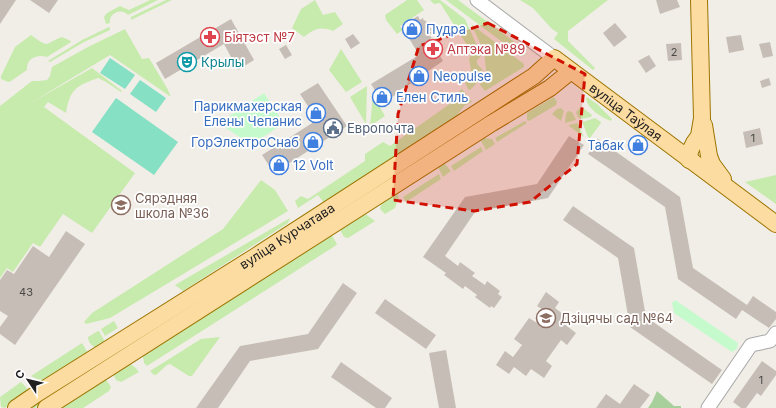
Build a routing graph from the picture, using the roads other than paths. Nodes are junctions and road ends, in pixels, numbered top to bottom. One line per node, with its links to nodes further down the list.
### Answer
1 (477, 0): 3 (street, вуліца Таўлая)
2 (700, 0): 6 (main road)
3 (554, 58): 4 (main road, вуліца Таўлая); 10 (main road, вуліца Курчатава)
4 (571, 71): 5 (main road, вуліца Таўлая); 11 (main road, вуліца Курчатава)
5 (660, 138): 6 (main road); 7 (main road, вуліца Таўлая)
6 (700, 143): 7 (main road); 8 (main road)
7 (689, 160): 8 (main road, вуліца Таўлая)
8 (732, 192): 9 (main road, вуліца Таўлая)
9 (776, 224)
10 (210, 284): 11 (main road); 13 (main road, вуліца Курчатава)
11 (218, 298): 14 (main road, вуліца Курчатава)
12 (776, 333): 15 (street)
13 (16, 408)
14 (46, 408)
15 (708, 408)

